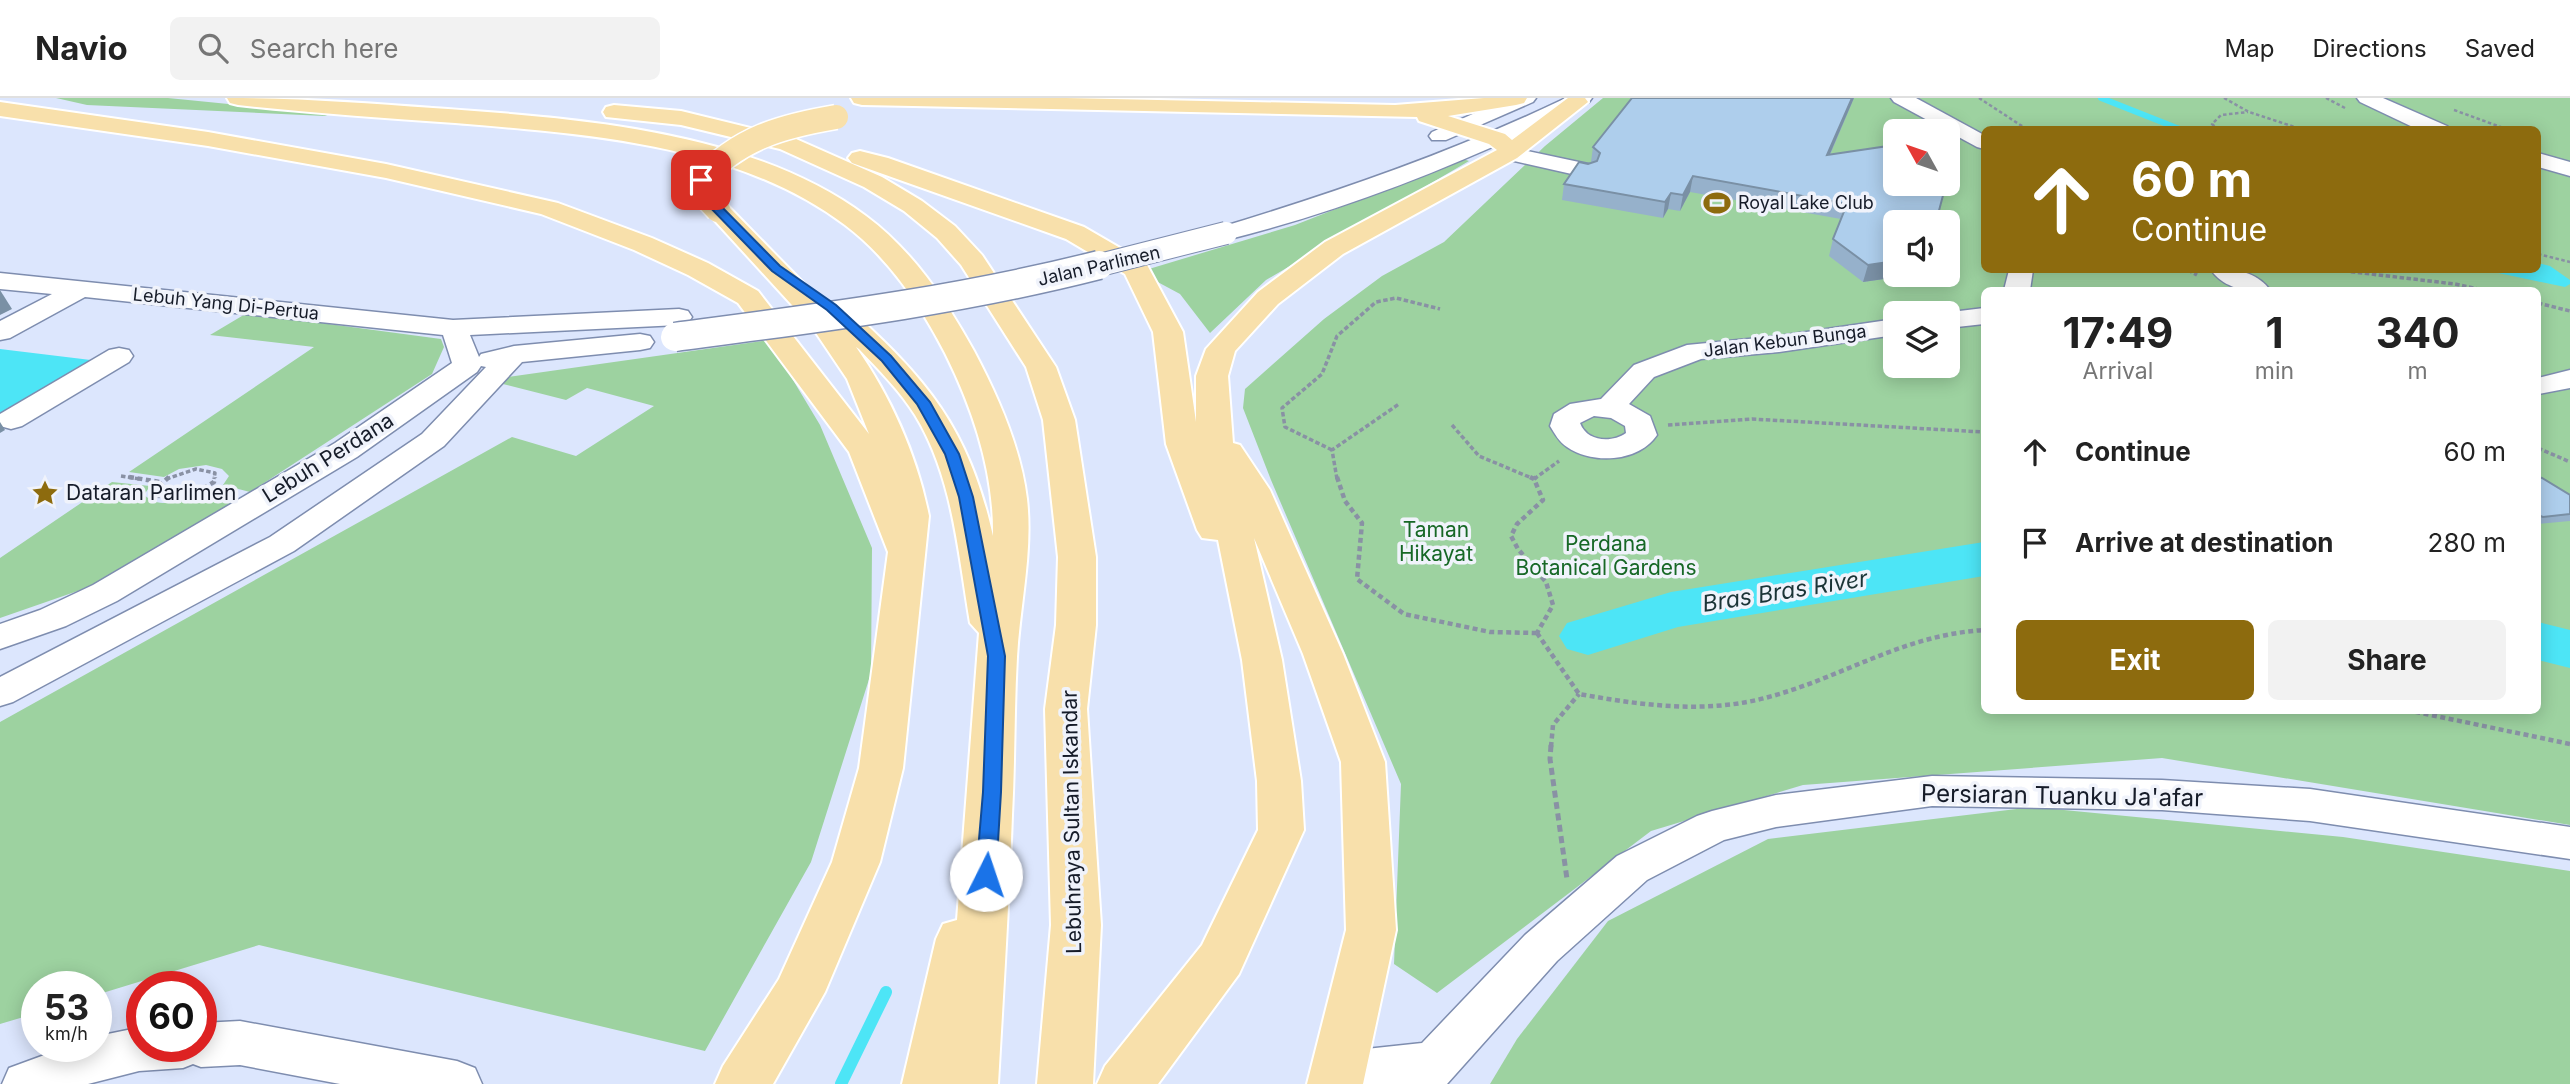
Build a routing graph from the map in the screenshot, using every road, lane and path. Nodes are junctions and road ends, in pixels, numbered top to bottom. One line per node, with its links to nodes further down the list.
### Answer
1 (454, 98): 24 (main road, Lebuhraya Sultan Iskandar)
2 (862, 98): 10 (main road)
3 (1516, 98): 13 (main road)
4 (1526, 98): 22 (street)
5 (1901, 98): 23 (street)
6 (1979, 98): 17 (path)
7 (2224, 98): 15 (path)
8 (2367, 98): 20 (street)
9 (1580, 100): 26 (main road)
10 (1126, 107): 13 (main road); 33 (main road, bridge)
11 (2448, 108): 21 (path)
12 (0, 109): 16 (main road)
13 (1408, 111): 22 (main road)
14 (233, 112): 16 (main road); 72 (main road)
15 (2249, 112): 18 (path); 19 (path)
16 (32, 114): 67 (main road)
17 (2022, 126)
18 (2214, 126)
19 (2292, 126)
20 (2428, 126)
21 (2498, 126)
22 (1462, 127): 25 (street); 26 (main road)
23 (1981, 141)
24 (788, 144): 73 (main road); 90 (main road, Lebuhraya Sultan Iskandar)
25 (1413, 146)
26 (1506, 148): 29 (street); 30 (street, Jalan Parlimen); 60 (main road)
27 (2541, 161): 28 (street)
28 (2570, 169)
29 (1585, 170)
30 (1329, 188): 45 (street, Jalan Parlimen); 45 (street, Jalan Parlimen, bridge)
31 (2541, 255): 32 (path)
32 (2570, 262)
33 (776, 268): 67 (main road); 72 (main road)
34 (2229, 273): 37 (street)
35 (2362, 273): 38 (path)
36 (0, 281): 39 (street, Lebuh Yang Di-Pertua)
37 (2252, 287)
38 (2469, 287)
39 (83, 288): 46 (street, Lebuh Yang Di-Pertua); 48 (street)
40 (2541, 304): 42 (path)
41 (1440, 309): 63 (path)
42 (2570, 311)
43 (1981, 316): 44 (street)
44 (1960, 319)
45 (677, 327): 49 (street, Jalan Parlimen)
46 (453, 328): 49 (street, Lebuh Yang Di-Pertua); 52 (street)
47 (1883, 329): 56 (street, Jalan Kebun Bunga)
48 (0, 332)
49 (599, 334): 50 (street)
50 (514, 354): 52 (street); 71 (street)
51 (119, 356): 57 (street)
52 (467, 366): 70 (street, Lebuh Perdana)
53 (2570, 379): 54 (street)
54 (2541, 385)
55 (1399, 404): 63 (path)
56 (1609, 408): 59 (street); 59 (street)
57 (11, 420)
58 (1452, 425): 69 (path)
59 (1642, 427): 61 (path)
60 (1213, 430): 73 (main road); 84 (main road)
61 (1981, 432)
62 (2541, 449): 64 (path)
63 (1332, 450): 69 (path)
64 (2570, 462)
65 (121, 476): 66 (path)
66 (161, 482): 66 (path)
67 (908, 553): 89 (main road)
68 (1981, 630): 76 (path)
69 (1537, 633): 76 (path)
70 (0, 637)
71 (78, 651): 74 (street); 75 (street)
72 (996, 656): 83 (main road)
73 (1262, 660): 86 (main road)
74 (0, 674)
75 (0, 693)
76 (1579, 694): 80 (path)
77 (2426, 714): 78 (path)
78 (2570, 744)
79 (2570, 843): 80 (street, Persiaran Tuanku Ja'afar)
80 (1574, 917): 85 (street, Persiaran Tuanku Ja'afar)
81 (217, 1044): 88 (street)
82 (126, 1052): 87 (street)
83 (951, 1070)
84 (1338, 1073): 85 (street, Persiaran Tuanku Ja'afar)
85 (1422, 1074)
86 (1130, 1077)
87 (27, 1084)
88 (457, 1084)
89 (743, 1084)
90 (1065, 1084)

